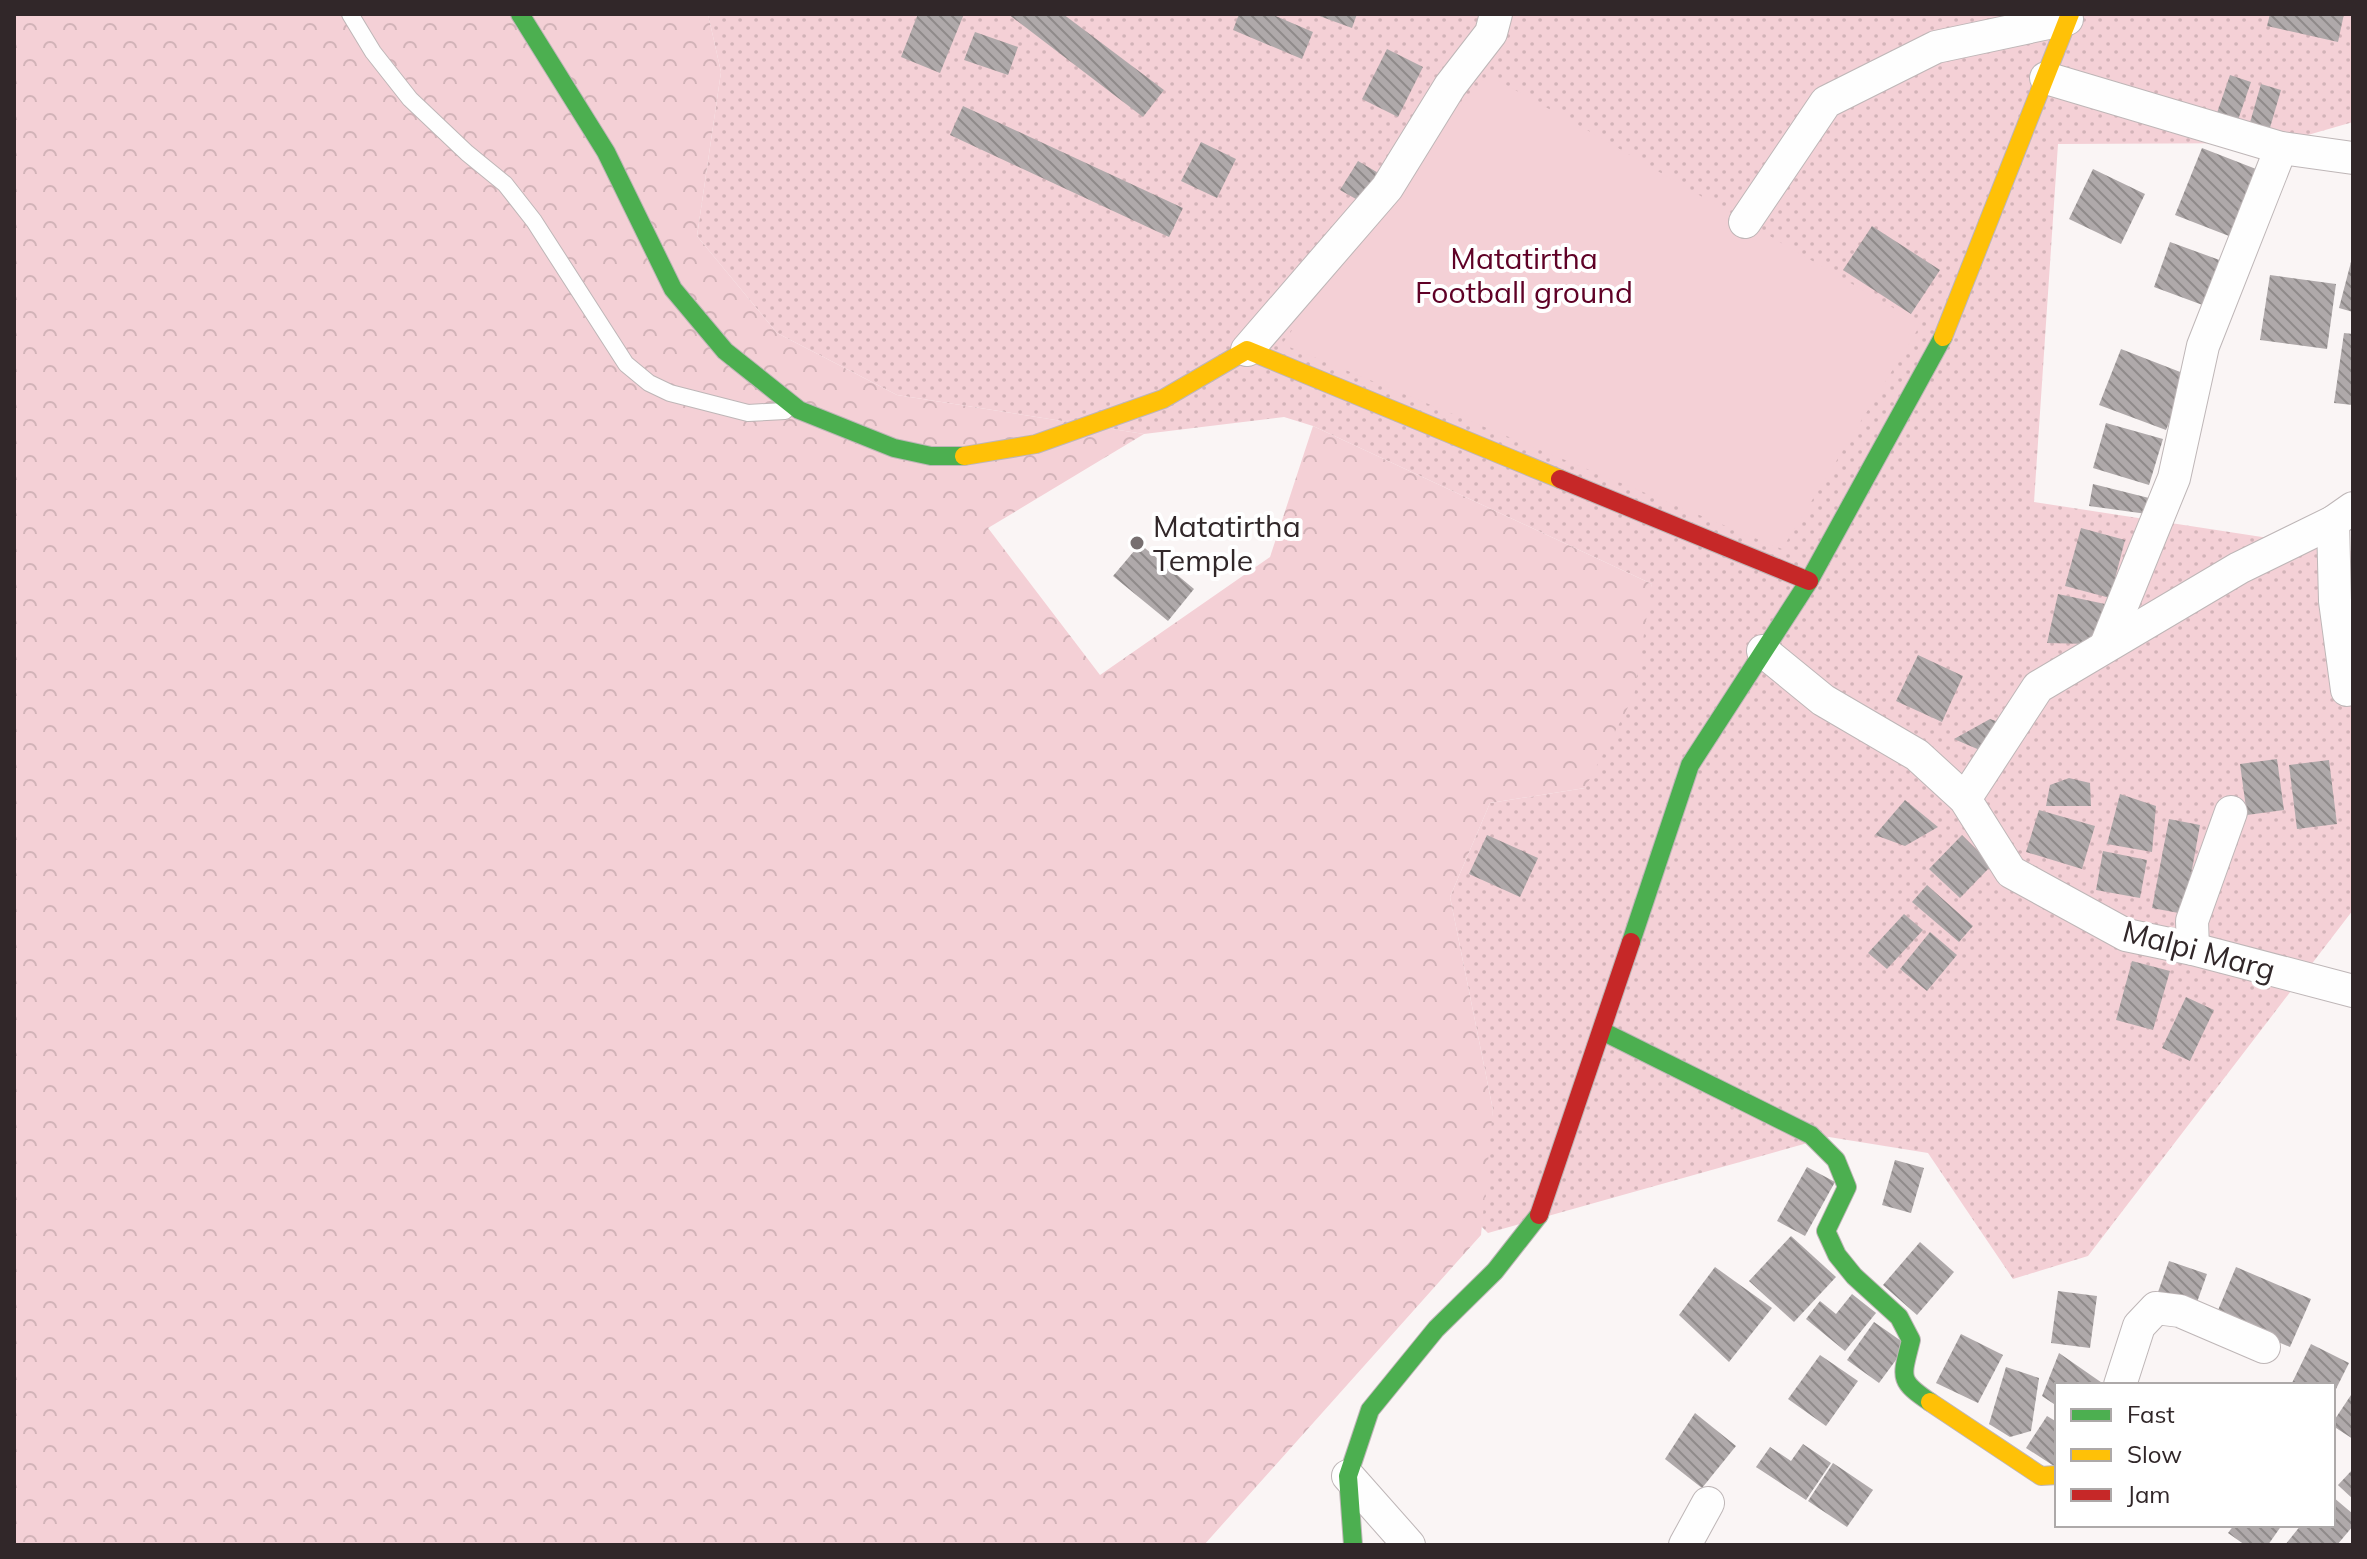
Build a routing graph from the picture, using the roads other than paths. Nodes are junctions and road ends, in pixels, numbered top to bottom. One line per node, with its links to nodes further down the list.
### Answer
1 (350, 14): 10 (lane)
2 (520, 14): 10 (street)
3 (1496, 14): 9 (street)
4 (2068, 17): 5 (street); 8 (street)
5 (2046, 78): 6 (street); 12 (street)
6 (2281, 148): 7 (street); 13 (street)
7 (2353, 158)
8 (1745, 222)
9 (1247, 350): 10 (street); 12 (street)
10 (799, 410)
11 (2343, 515): 13 (street); 15 (street)
12 (1809, 581): 14 (street)
13 (2106, 645): 16 (street)
14 (1763, 651): 16 (street, Malpi Marg); 20 (street)
15 (2347, 690)
16 (1965, 799): 18 (street, Malpi Marg)
17 (2231, 812): 18 (street)
18 (2193, 949): 19 (street, Malpi Marg)
19 (2353, 991)
20 (1602, 1031): 23 (street); 24 (street)
21 (2264, 1347): 22 (street)
22 (2121, 1383)
23 (2055, 1475)
24 (1348, 1476): 26 (street); 27 (street)
25 (1708, 1503): 28 (street)
26 (1353, 1545)
27 (1409, 1545)
28 (1685, 1545)

